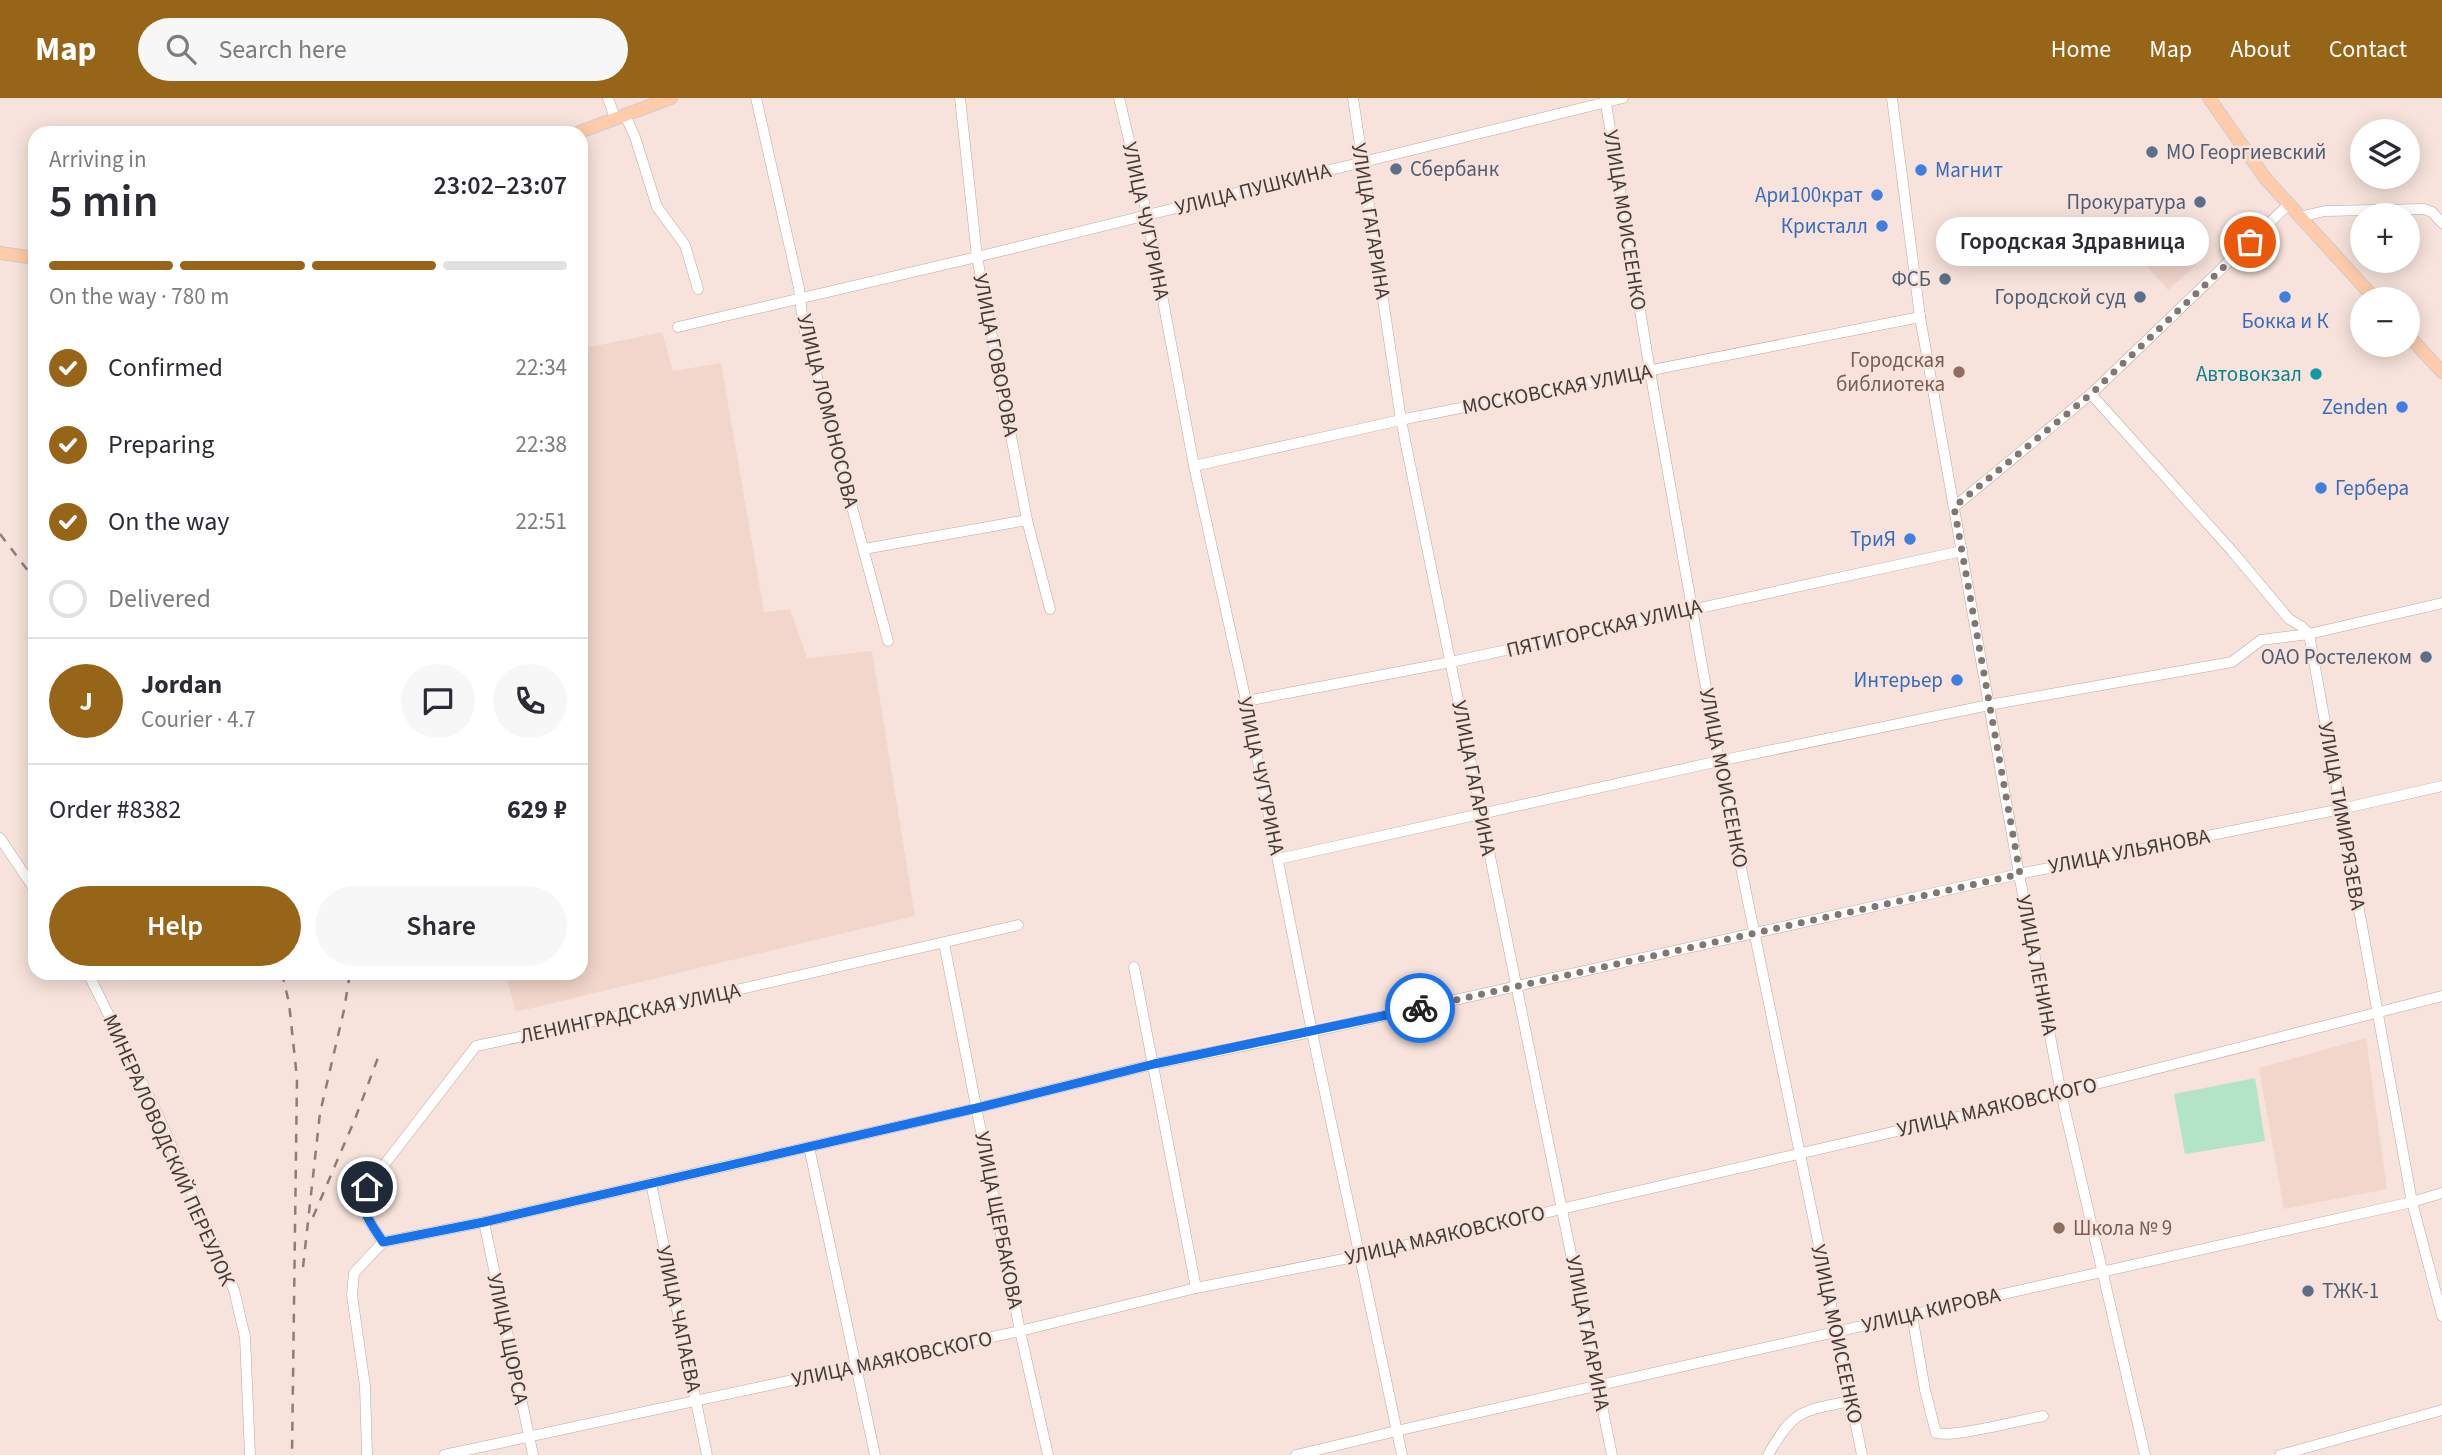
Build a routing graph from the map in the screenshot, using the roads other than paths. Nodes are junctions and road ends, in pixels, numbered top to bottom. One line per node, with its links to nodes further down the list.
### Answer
1 (608, 98): 11 (street)
2 (671, 98): 11 (main road)
3 (756, 98): 23 (street, УЛИЦА ЛОМОНОСОВА)
4 (960, 98): 20 (street, УЛИЦА ГОВОРОВА)
5 (1119, 98): 15 (street, УЛИЦА ЧУГУРИНА)
6 (1353, 98): 13 (street, УЛИЦА ГАГАРИНА)
7 (1623, 98): 10 (street, УЛИЦА ПУШКИНА)
8 (1892, 98): 24 (street, УЛИЦА ЛЕНИНА)
9 (2209, 98): 14 (main road)
10 (1605, 100): 13 (street, УЛИЦА ПУШКИНА); 27 (street, УЛИЦА МОИСЕЕНКО)
11 (620, 116): 12 (main road); 22 (street)
12 (588, 129)
13 (1362, 162): 15 (street, УЛИЦА ПУШКИНА); 30 (street, УЛИЦА ГАГАРИНА)
14 (2289, 204): 16 (main road); 29 (street)
15 (1147, 215): 20 (street, УЛИЦА ПУШКИНА); 31 (street, УЛИЦА ЧУГУРИНА)
16 (2299, 217): 17 (street); 21 (main road)
17 (2442, 223)
18 (0, 253): 19 (main road)
19 (28, 257)
20 (977, 257): 23 (street, УЛИЦА ПУШКИНА); 33 (street, УЛИЦА ГОВОРОВА)
21 (2364, 287)
22 (698, 289)
23 (800, 299): 25 (street, УЛИЦА ПУШКИНА); 34 (street, УЛИЦА ЛОМОНОСОВА)
24 (1920, 317): 27 (street, МОСКОВСКАЯ УЛИЦА); 32 (street, УЛИЦА ЛЕНИНА)
25 (678, 327)
26 (2420, 348): 28 (main road)
27 (1650, 370): 30 (street, МОСКОВСКАЯ УЛИЦА); 37 (street, УЛИЦА МОИСЕЕНКО)
28 (2442, 372)
29 (2091, 394): 32 (street); 39 (street)
30 (1401, 420): 31 (street, МОСКОВСКАЯ УЛИЦА); 41 (street, УЛИЦА ГАГАРИНА)
31 (1194, 466): 42 (street, УЛИЦА ЧУГУРИНА)
32 (1954, 507): 35 (street, УЛИЦА ЛЕНИНА)
33 (1027, 520): 34 (street); 38 (street, УЛИЦА ГОВОРОВА)
34 (864, 549): 40 (street, УЛИЦА ЛОМОНОСОВА)
35 (1962, 551): 37 (street, ПЯТИГОРСКАЯ УЛИЦА); 43 (street, УЛИЦА ЛЕНИНА)
36 (2442, 603): 39 (street)
37 (1693, 608): 41 (street, ПЯТИГОРСКАЯ УЛИЦА); 44 (street, УЛИЦА МОИСЕЕНКО)
38 (1050, 609)
39 (2309, 634): 43 (street); 46 (street, УЛИЦА ТИМИРЯЗЕВА)
40 (888, 641)
41 (1451, 662): 42 (street, ПЯТИГОРСКАЯ УЛИЦА); 47 (street, УЛИЦА ГАГАРИНА)
42 (1246, 701): 49 (street, УЛИЦА ЧУГУРИНА)
43 (1989, 705): 44 (street); 50 (street, УЛИЦА ЛЕНИНА)
44 (1719, 761): 47 (street); 53 (street, УЛИЦА МОИСЕЕНКО)
45 (2442, 786): 46 (street, УЛИЦА УЛЬЯНОВА)
46 (2340, 809): 50 (street, УЛИЦА УЛЬЯНОВА); 59 (street, УЛИЦА ТИМИРЯЗЕВА)
47 (1481, 812): 49 (street); 57 (street, УЛИЦА ГАГАРИНА)
48 (0, 838): 51 (street)
49 (1278, 859): 60 (street, УЛИЦА ЧУГУРИНА)
50 (2020, 874): 53 (street, УЛИЦА УЛЬЯНОВА); 62 (street, УЛИЦА ЛЕНИНА)
51 (28, 880)
52 (1017, 925): 54 (street, ЛЕНИНГРАДСКАЯ УЛИЦА)
53 (1754, 933): 57 (street, УЛИЦА УЛЬЯНОВА); 65 (street, УЛИЦА МОИСЕЕНКО)
54 (944, 943): 63 (street, УЛИЦА ЩЕРБАКОВА); 71 (street, ЛЕНИНГРАДСКАЯ УЛИЦА)
55 (1134, 967): 61 (street)
56 (91, 980): 87 (street, МИНЕРАЛОВОДСКИЙ ПЕРЕУЛОК)
57 (1517, 986): 60 (street, УЛИЦА УЛЬЯНОВА); 69 (street, УЛИЦА ГАГАРИНА)
58 (2442, 996): 59 (street, УЛИЦА МАЯКОВСКОГО)
59 (2378, 1013): 62 (street, УЛИЦА МАЯКОВСКОГО); 68 (street, УЛИЦА ТИМИРЯЗЕВА)
60 (1312, 1032): 61 (street, УЛИЦА УЛЬЯНОВА); 72 (street, УЛИЦА ЧУГУРИНА)
61 (1154, 1064): 63 (street, УЛИЦА УЛЬЯНОВА); 74 (street)
62 (2061, 1093): 65 (street, УЛИЦА МАЯКОВСКОГО); 73 (street, УЛИЦА ЛЕНИНА)
63 (977, 1108): 64 (street, УЛИЦА УЛЬЯНОВА); 77 (street, УЛИЦА ЩЕРБАКОВА)
64 (809, 1147): 66 (street, УЛИЦА УЛЬЯНОВА); 79 (street)
65 (1799, 1153): 69 (street, УЛИЦА МАЯКОВСКОГО); 78 (street, УЛИЦА МОИСЕЕНКО)
66 (651, 1183): 70 (street, УЛИЦА УЛЬЯНОВА); 81 (street, УЛИЦА ЧАПАЕВА)
67 (2442, 1194): 68 (street, УЛИЦА КИРОВА)
68 (2412, 1202): 73 (street, УЛИЦА КИРОВА); 76 (street, УЛИЦА ТИМИРЯЗЕВА)
69 (1563, 1207): 72 (street, УЛИЦА МАЯКОВСКОГО); 80 (street, УЛИЦА ГАГАРИНА)
70 (484, 1222): 71 (street, УЛИЦА УЛЬЯНОВА); 86 (street, УЛИЦА ЩОРСА)
71 (383, 1242): 88 (street)
72 (1359, 1256): 74 (street, УЛИЦА МАЯКОВСКОГО); 85 (street, УЛИЦА ЧУГУРИНА)
73 (2102, 1272): 75 (street, УЛИЦА КИРОВА); 99 (street, УЛИЦА ЛЕНИНА)
74 (1196, 1288): 77 (street, УЛИЦА МАЯКОВСКОГО)
75 (1912, 1315): 78 (street, УЛИЦА КИРОВА); 84 (street)
76 (2442, 1316)
77 (1020, 1331): 79 (street, УЛИЦА МАЯКОВСКОГО); 93 (street, УЛИЦА ЩЕРБАКОВА)
78 (1836, 1332): 80 (street, УЛИЦА КИРОВА); 82 (street, УЛИЦА МОИСЕЕНКО)
79 (856, 1367): 81 (street, УЛИЦА МАЯКОВСКОГО); 92 (street)
80 (1598, 1385): 85 (street, УЛИЦА КИРОВА); 96 (street, УЛИЦА ГАГАРИНА)
81 (696, 1401): 86 (street, УЛИЦА МАЯКОВСКОГО); 91 (street, УЛИЦА ЧАПАЕВА)
82 (1850, 1401): 97 (street); 98 (street, УЛИЦА МОИСЕЕНКО)
83 (2442, 1410): 100 (street)
84 (2043, 1416)
85 (1397, 1430): 94 (street, УЛИЦА КИРОВА); 95 (street, УЛИЦА ЧУГУРИНА)
86 (529, 1438): 89 (street, УЛИЦА МАЯКОВСКОГО); 90 (street, УЛИЦА ЩОРСА)
87 (250, 1455)
88 (367, 1455)
89 (444, 1455)
90 (533, 1455)
91 (707, 1455)
92 (875, 1455)
93 (1048, 1455)
94 (1296, 1455)
95 (1402, 1455)
96 (1612, 1455)
97 (1768, 1455)
98 (1862, 1455)
99 (2145, 1455)
100 (2280, 1455)

